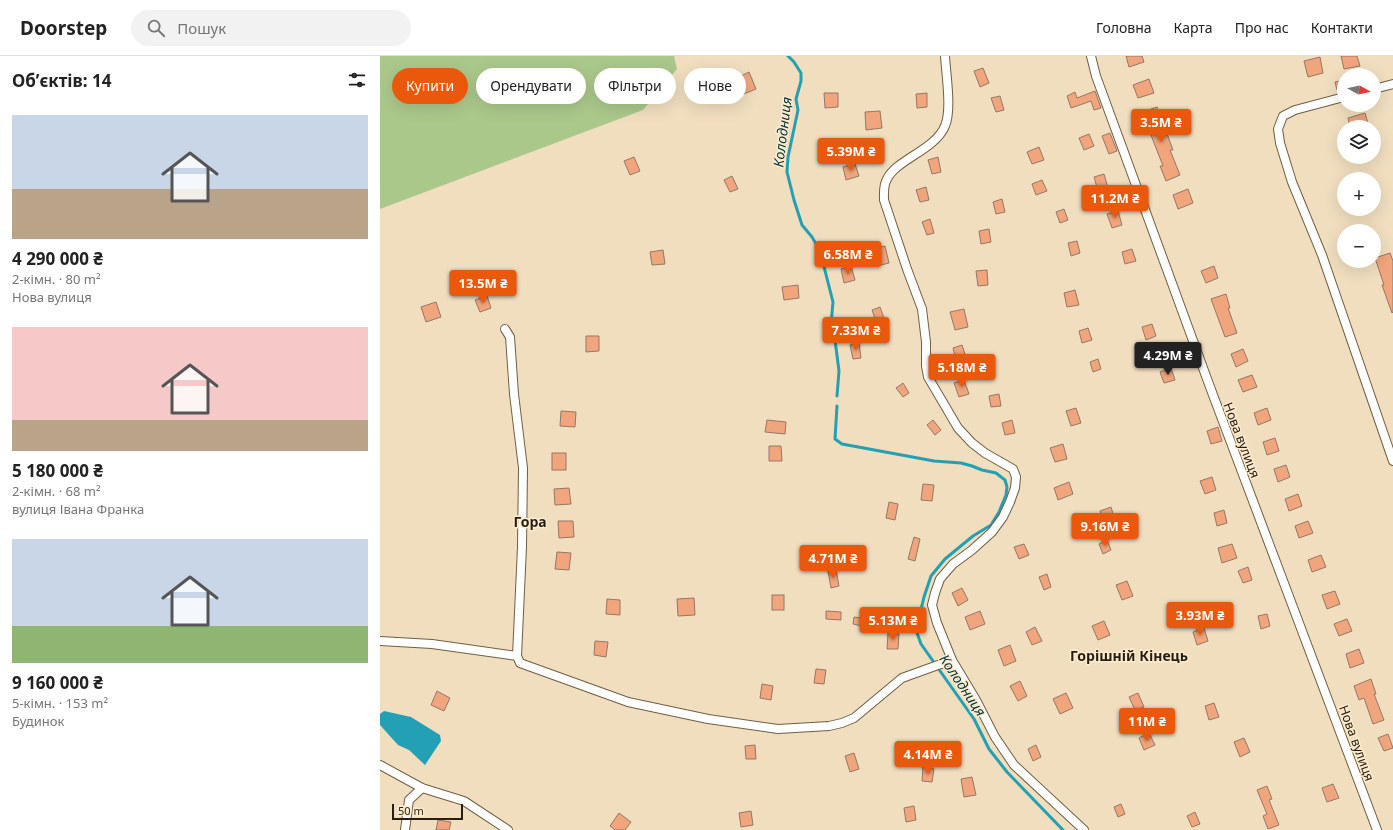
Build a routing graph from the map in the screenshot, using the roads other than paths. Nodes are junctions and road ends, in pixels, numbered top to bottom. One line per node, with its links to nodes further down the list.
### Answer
1 (945, 56): 10 (street)
2 (1091, 56): 16 (street, Нова вулиця)
3 (1393, 84): 4 (street)
4 (1381, 87)
5 (1337, 99): 7 (street)
6 (505, 329): 9 (street)
7 (1393, 461)
8 (380, 641): 9 (street)
9 (517, 656): 10 (street)
10 (949, 662): 15 (street)
11 (380, 765): 12 (street)
12 (422, 788): 13 (street); 14 (street)
13 (405, 830)
14 (508, 830)
15 (1084, 830)
16 (1377, 830)

